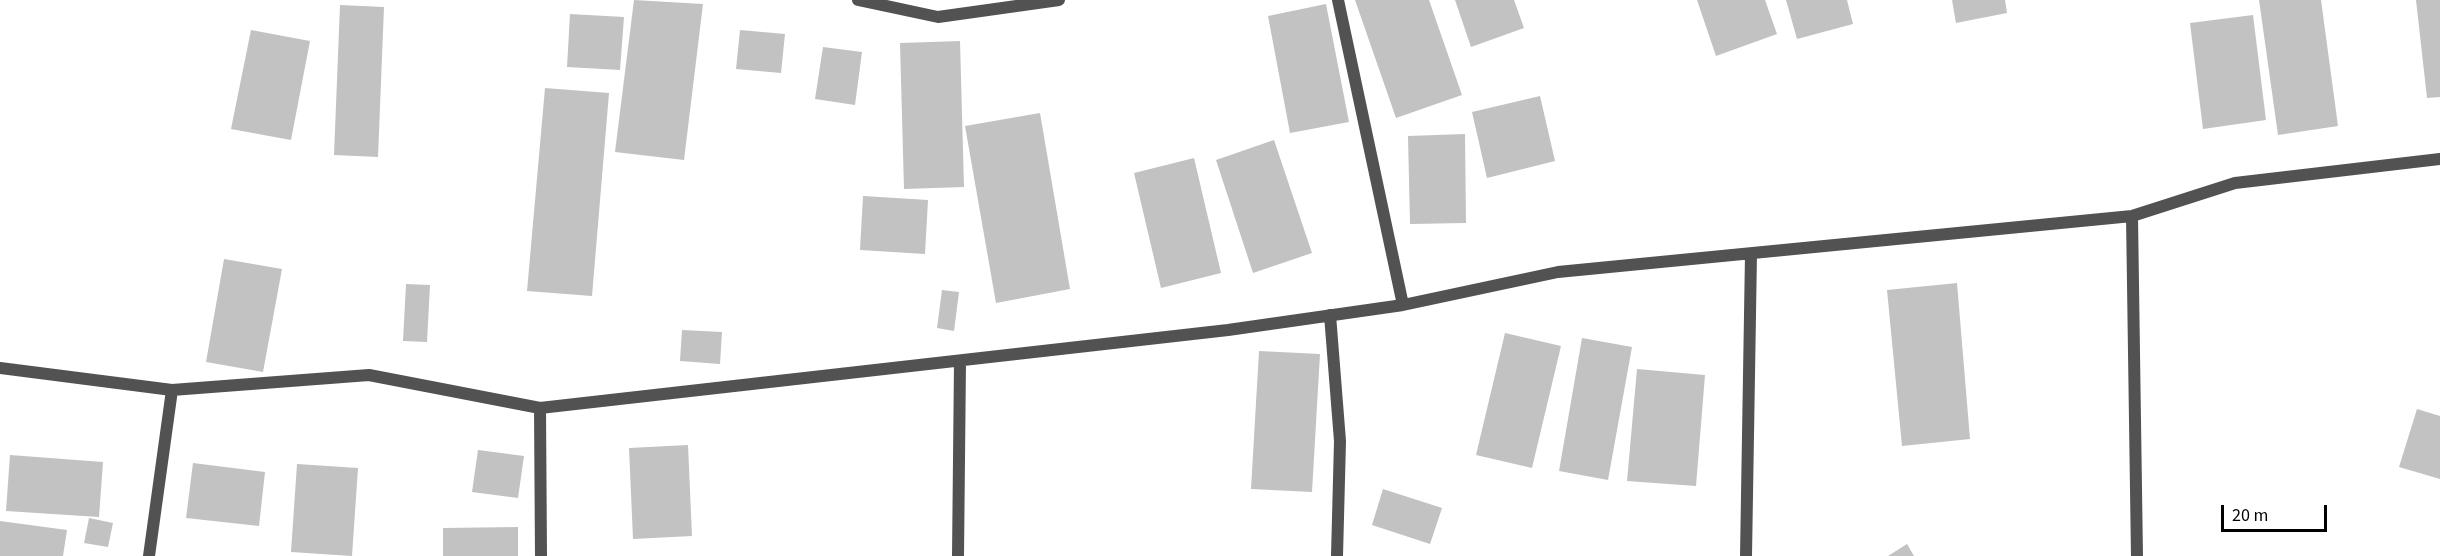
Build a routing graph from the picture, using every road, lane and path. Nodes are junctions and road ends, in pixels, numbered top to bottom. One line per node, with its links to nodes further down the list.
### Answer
1 (858, 0): 2 (street)
2 (1059, 0)
3 (1338, 0): 7 (street)
4 (2440, 159): 5 (street)
5 (2132, 216): 6 (street); 18 (street)
6 (1751, 254): 7 (street); 17 (street)
7 (1403, 305): 8 (street)
8 (1330, 315): 9 (street); 16 (street)
9 (960, 362): 12 (street); 15 (street)
10 (0, 368): 11 (street)
11 (171, 390): 12 (street); 13 (street)
12 (540, 408): 14 (street)
13 (149, 556)
14 (541, 556)
15 (958, 556)
16 (1337, 556)
17 (1746, 556)
18 (2137, 556)

